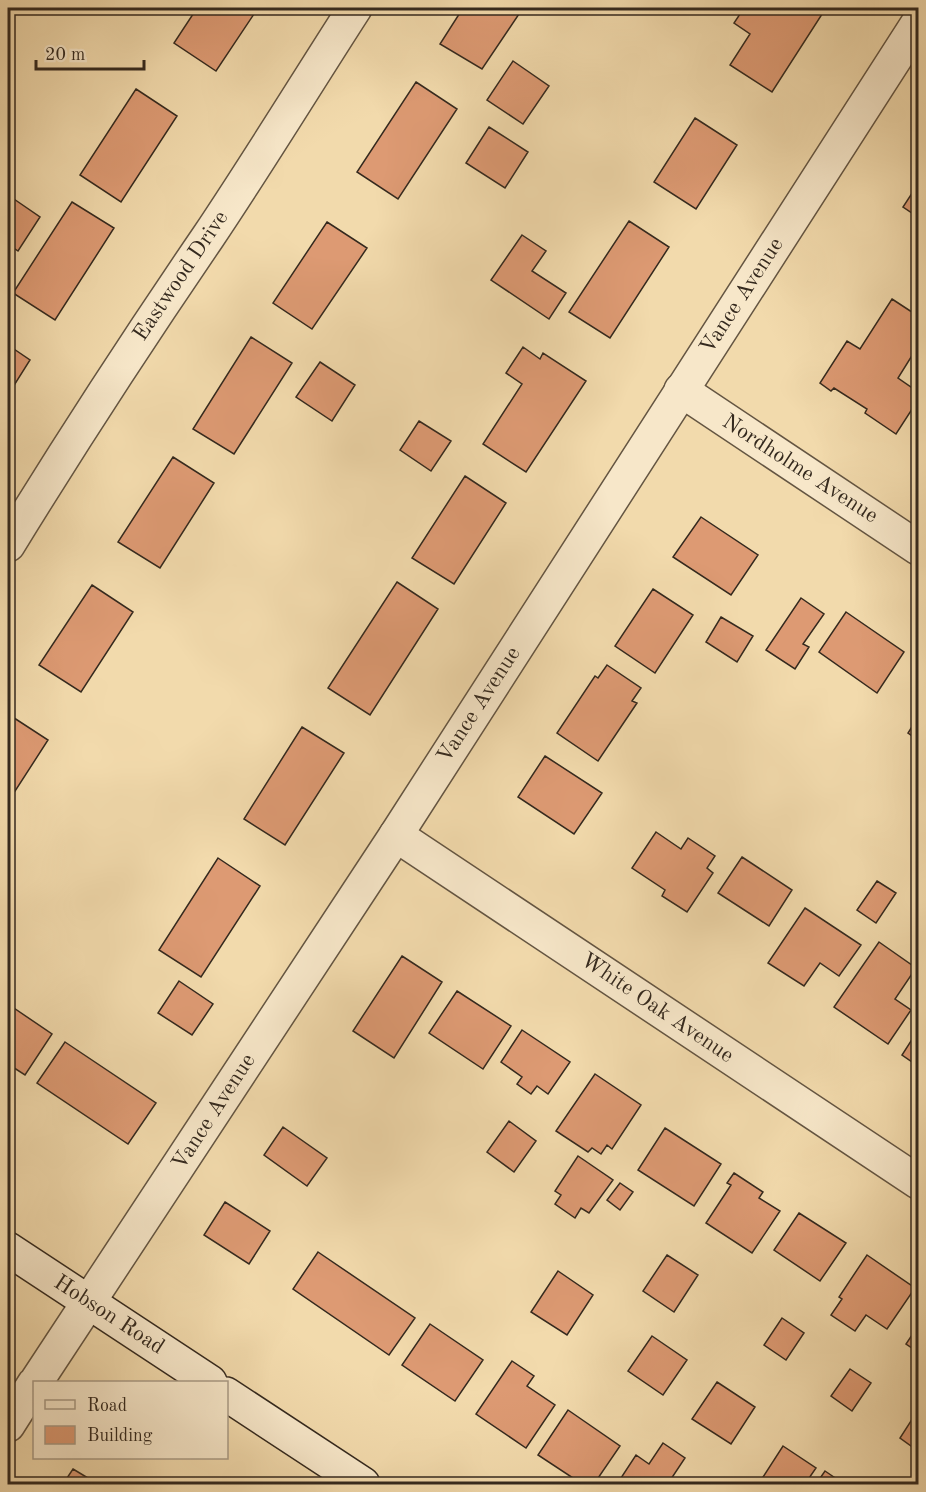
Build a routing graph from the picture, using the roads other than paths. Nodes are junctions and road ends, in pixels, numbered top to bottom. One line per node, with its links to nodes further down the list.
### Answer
1 (355, 8): 4 (street, Eastwood Drive)
2 (918, 24): 3 (street, Vance Avenue)
3 (681, 390): 5 (street, Nordholme Avenue); 6 (street, Vance Avenue)
4 (8, 545)
5 (918, 548)
6 (396, 835): 7 (street, White Oak Avenue); 9 (street, Vance Avenue)
7 (918, 1182)
8 (8, 1248): 9 (street, Hobson Road)
9 (89, 1302): 10 (street, Vance Avenue); 11 (street, Hobson Road)
10 (36, 1381)
11 (207, 1381)
12 (33, 1386): 14 (street, Vance Avenue)
13 (228, 1395): 15 (street)
14 (8, 1425)
15 (363, 1485)

